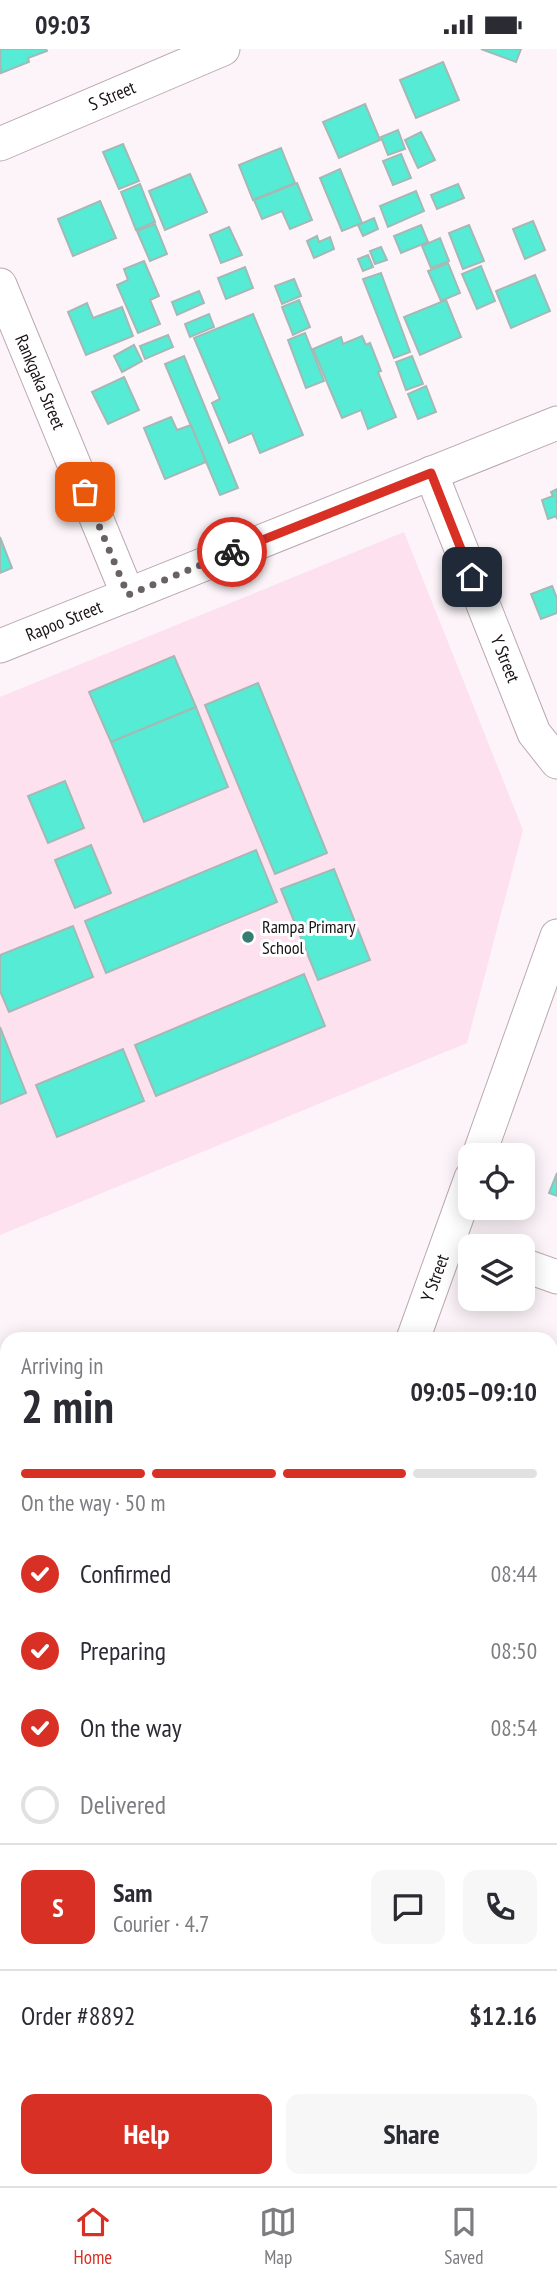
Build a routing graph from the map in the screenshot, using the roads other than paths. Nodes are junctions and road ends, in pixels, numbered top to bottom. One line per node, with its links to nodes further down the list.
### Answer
1 (223, 49): 2 (street, S Street)
2 (0, 144)
3 (0, 285): 6 (street, Rankgaka Street)
4 (557, 423): 5 (street, Rapoo Street)
5 (431, 473): 6 (street, Rapoo Street); 8 (street, Y Street)
6 (128, 595): 7 (street, Rapoo Street)
7 (0, 646)
8 (557, 762)
9 (557, 936): 10 (street)
10 (483, 1143)
11 (458, 1247): 14 (street, Y Street)
12 (535, 1269): 13 (street)
13 (557, 1277)
14 (416, 1332)

